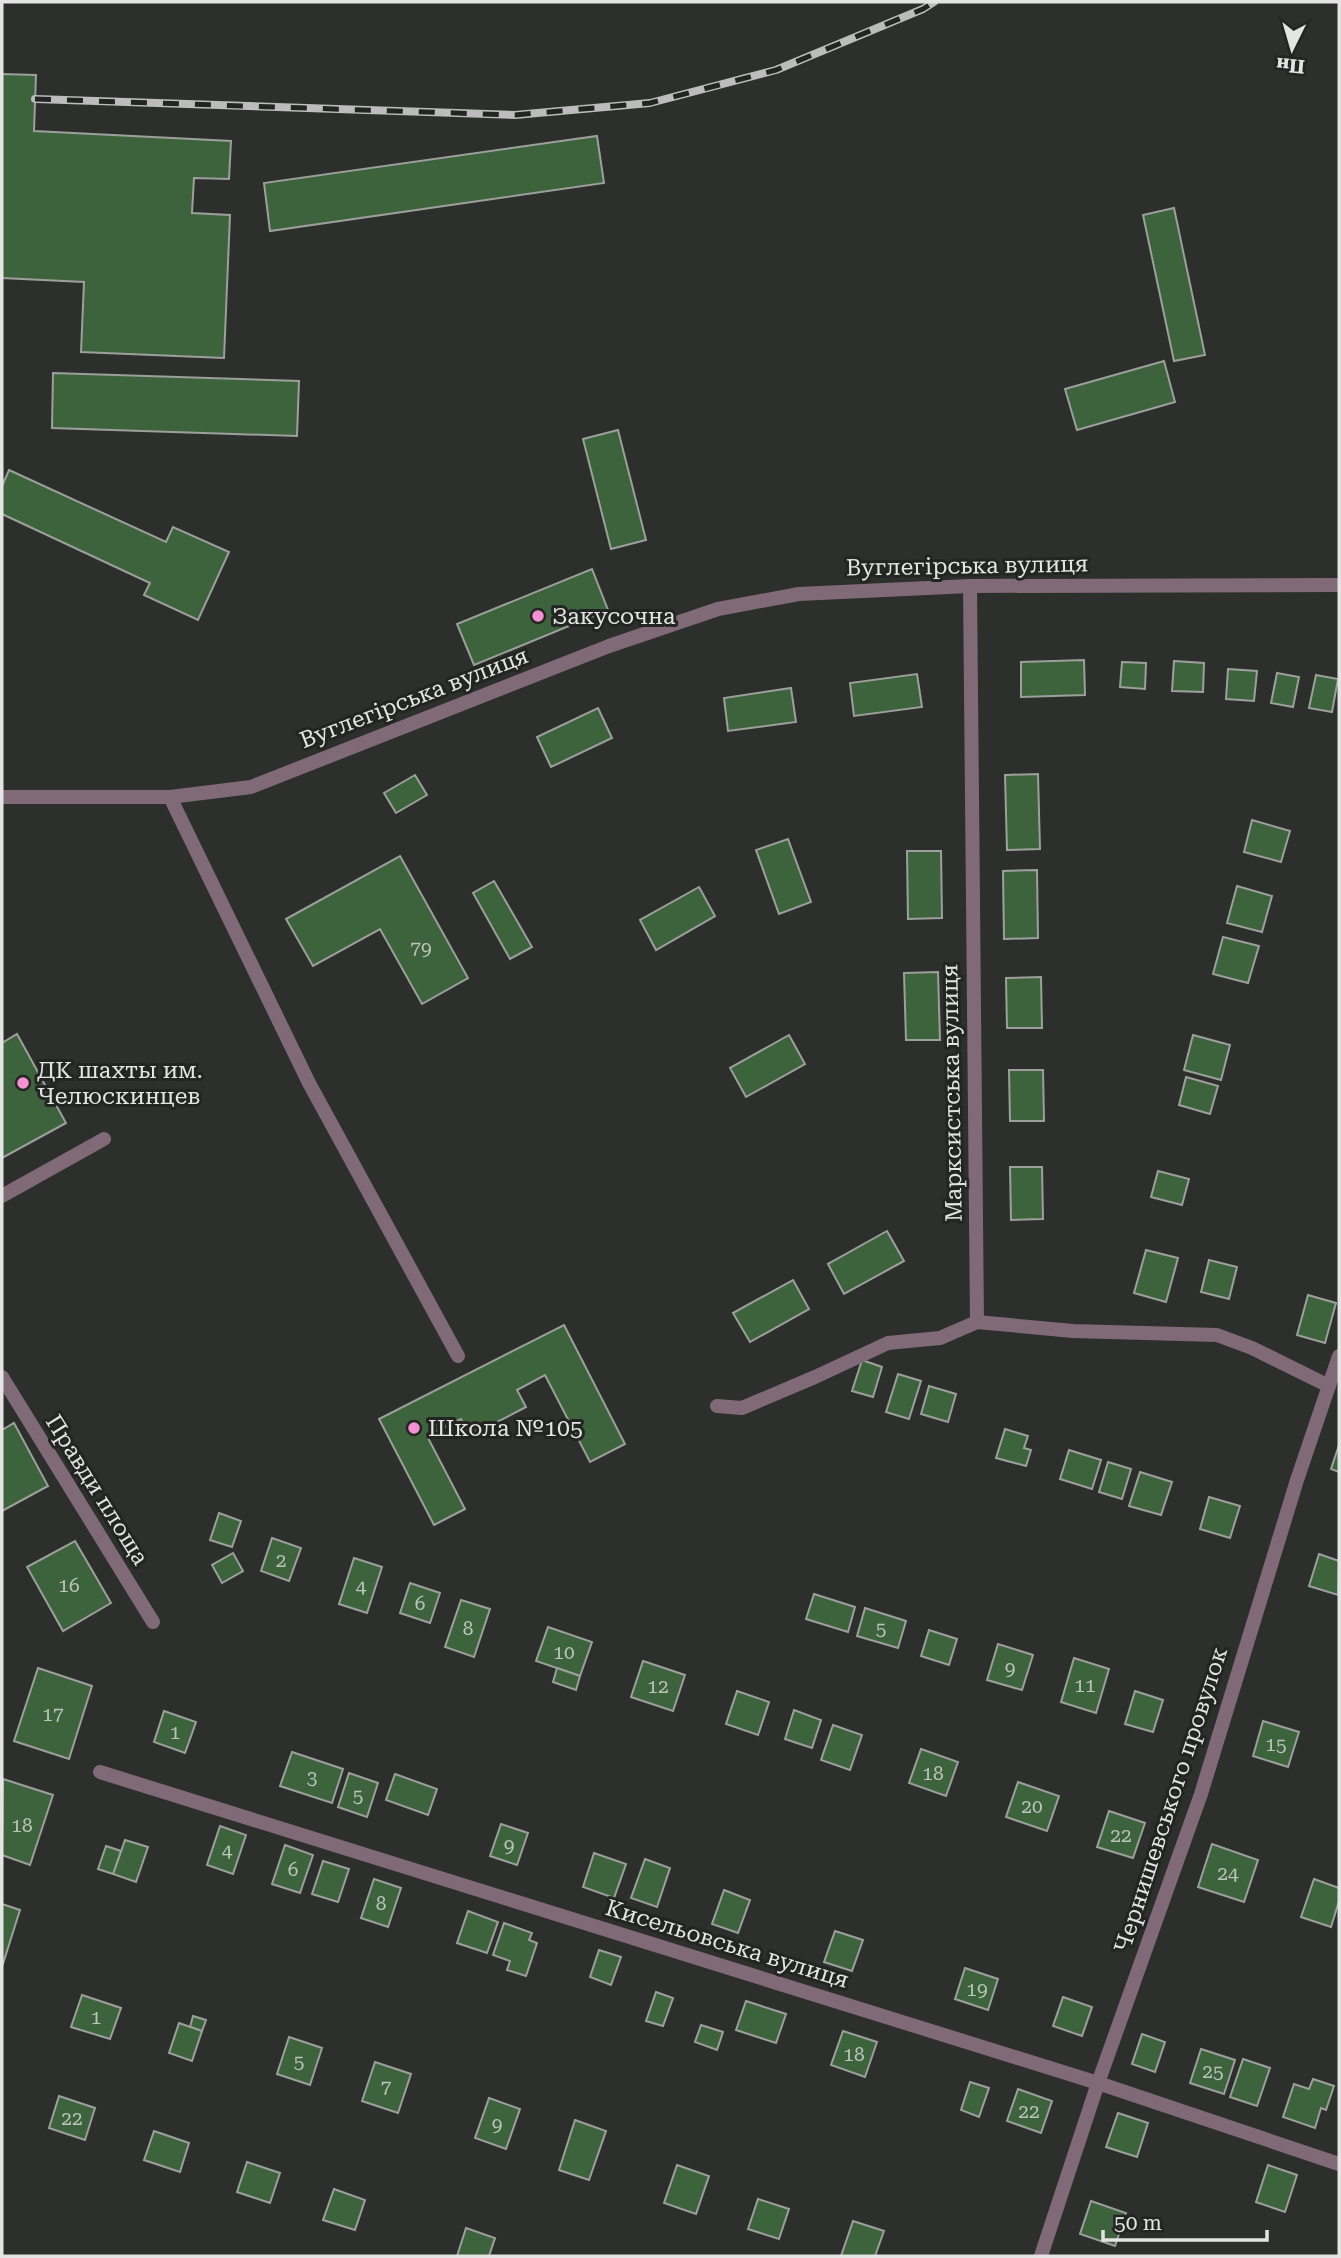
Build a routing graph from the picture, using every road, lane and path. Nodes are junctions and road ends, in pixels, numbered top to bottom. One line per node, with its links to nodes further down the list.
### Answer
1 (1339, 585): 2 (street, Вуглегірська вулиця)
2 (970, 586): 4 (street, Вуглегірська вулиця); 7 (street, Марксистська вулиця)
3 (2, 797): 4 (street, Вуглегірська вулиця)
4 (170, 797): 8 (street)
5 (104, 1139): 6 (street)
6 (2, 1196)
7 (977, 1322): 11 (street); 12 (street)
8 (458, 1356)
9 (1339, 1356): 11 (street, Чернишевського провулок)
10 (2, 1380): 13 (street, Правди площа)
11 (1329, 1386): 15 (street, Чернишевського провулок)
12 (717, 1406)
13 (153, 1622)
14 (100, 1772): 15 (street, Кисельовська вулиця)
15 (1098, 2083): 16 (street, Кисельовська вулиця); 17 (street, Чернишевського провулок)
16 (1339, 2164)
17 (1041, 2256)

